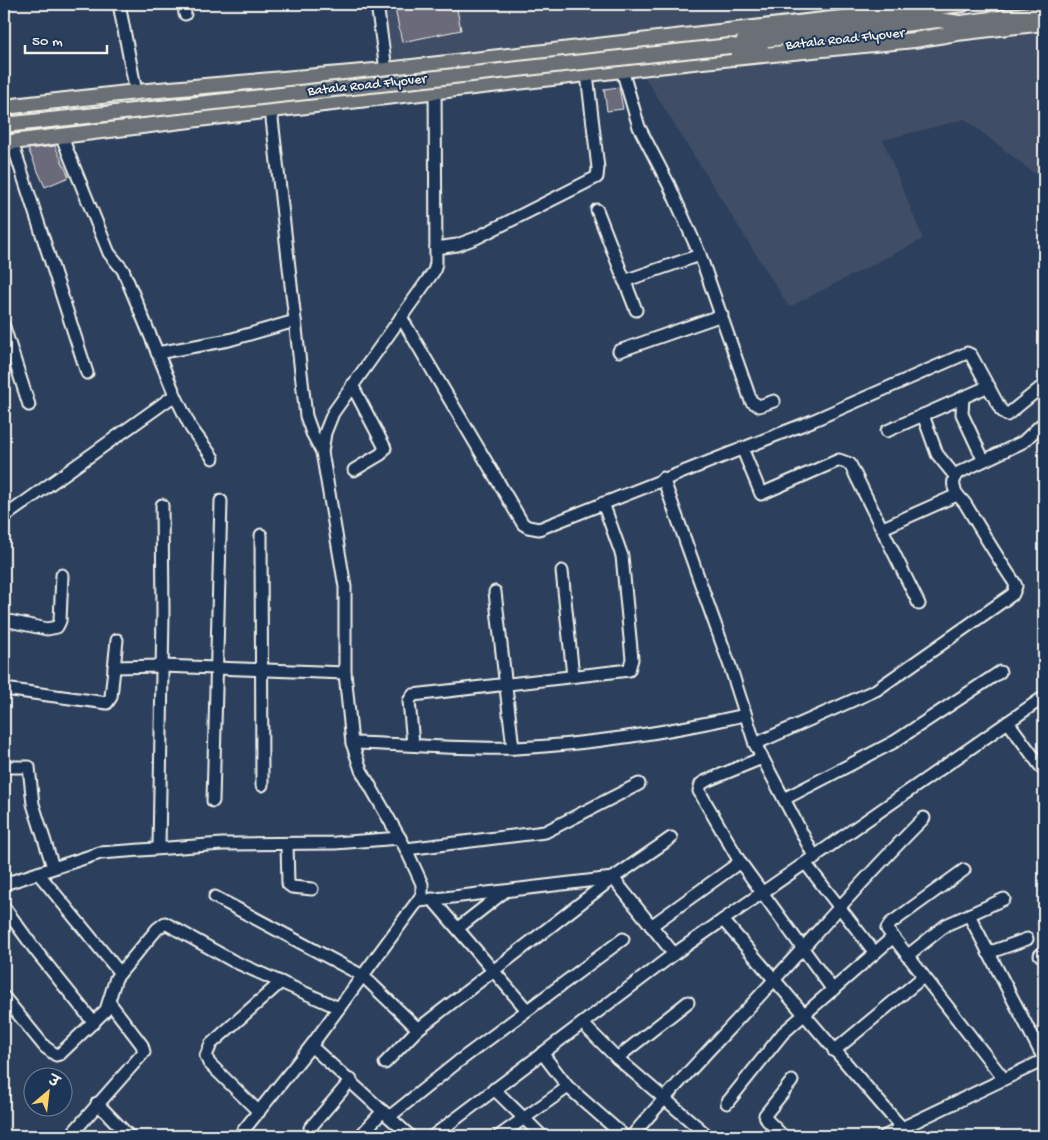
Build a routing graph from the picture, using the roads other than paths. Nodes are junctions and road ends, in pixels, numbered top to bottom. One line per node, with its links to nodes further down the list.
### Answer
1 (119, 4): 10 (street)
2 (377, 4): 7 (street)
3 (961, 4): 6 (main road)
4 (1044, 12): 14 (main road, Batala Road Flyover, bridge)
5 (1044, 23): 8 (main road)
6 (433, 64): 7 (main road); 11 (street)
7 (386, 70): 10 (main road)
8 (622, 70): 9 (main road); 19 (street)
9 (587, 74): 11 (main road); 18 (street)
10 (136, 92): 12 (main road)
11 (436, 92): 13 (main road); 18 (street)
12 (4, 107)
13 (271, 110): 15 (main road); 24 (street)
14 (4, 125)
15 (61, 135): 16 (main road); 27 (street)
16 (8, 143): 28 (street)
17 (597, 210): 20 (street)
18 (436, 248): 23 (street)
19 (700, 254): 20 (street); 22 (street)
20 (624, 282): 21 (street)
21 (636, 310)
22 (722, 315): 26 (street); 34 (street)
23 (401, 317): 30 (street); 48 (street)
24 (295, 321): 27 (street); 40 (street)
25 (4, 327): 35 (street)
26 (619, 351)
27 (157, 353): 32 (street)
28 (87, 373)
29 (1044, 385): 31 (street)
30 (352, 386): 40 (street); 43 (street)
31 (989, 386): 33 (street); 39 (street)
32 (175, 394): 41 (street); 50 (street)
33 (963, 397): 36 (street); 42 (street)
34 (774, 401)
35 (29, 405)
36 (923, 415): 38 (street); 44 (street)
37 (1044, 422): 42 (street)
38 (886, 431)
39 (742, 448): 45 (street); 51 (street)
40 (322, 452): 64 (street)
41 (213, 458)
42 (983, 459): 44 (street)
43 (354, 470)
44 (955, 476): 46 (street)
45 (663, 478): 48 (street); 69 (street)
46 (957, 495): 51 (street); 73 (street)
47 (221, 501): 61 (street)
48 (603, 503): 65 (street)
49 (162, 505): 59 (street)
50 (4, 517)
51 (883, 528): 56 (street)
52 (261, 535): 62 (street)
53 (562, 571): 65 (street)
54 (62, 576): 57 (street)
55 (495, 592): 66 (street)
56 (920, 604)
57 (4, 620)
58 (117, 640): 60 (street)
59 (162, 666): 60 (street); 61 (street); 86 (street)
60 (114, 668): 67 (street)
61 (217, 669): 62 (street); 81 (street)
62 (262, 671): 64 (street); 79 (street)
63 (1000, 672): 80 (street)
64 (345, 673): 71 (street)
65 (573, 676): 66 (street)
66 (506, 683): 72 (street); 74 (street)
67 (4, 689)
68 (1044, 697): 70 (street)
69 (745, 716): 73 (street); 74 (street)
70 (1008, 722): 77 (street); 88 (street)
71 (352, 742): 72 (street); 83 (street)
72 (412, 744): 74 (street)
73 (755, 744): 75 (street)
74 (513, 748)
75 (762, 758): 80 (street); 89 (street)
76 (4, 767): 90 (street)
77 (1044, 771)
78 (639, 784): 87 (street)
79 (262, 786)
80 (784, 799): 88 (street)
81 (213, 801)
82 (924, 818): 102 (street)
83 (400, 838): 85 (street); 87 (street)
84 (671, 838): 93 (street)
85 (287, 844): 86 (street); 95 (street)
86 (159, 848): 90 (street)
87 (406, 849): 101 (street)
88 (811, 861): 97 (street); 102 (street)
89 (740, 862): 97 (street); 106 (street)
90 (53, 867): 92 (street)
91 (964, 870): 108 (street)
92 (38, 872): 94 (street); 117 (street)
93 (613, 878): 96 (street); 106 (street); 116 (street)
94 (4, 884)
95 (312, 889)
96 (504, 892): 99 (street); 107 (street)
97 (762, 893): 105 (street); 111 (street)
98 (215, 897): 118 (street)
99 (432, 900): 101 (street); 107 (street)
100 (1004, 900): 104 (street)
101 (419, 901): 118 (street)
102 (840, 908): 111 (street); 112 (street)
103 (4, 910): 129 (street)
104 (969, 915): 113 (street); 115 (street)
105 (723, 920): 114 (street); 120 (street)
106 (652, 926): 114 (street)
107 (458, 928): 116 (street)
108 (892, 938): 112 (street); 115 (street)
109 (623, 939): 127 (street)
110 (1026, 939): 113 (street)
111 (802, 949): 120 (street); 122 (street)
112 (875, 953): 122 (street)
113 (988, 953): 136 (street)
114 (674, 954): 130 (street)
115 (907, 956): 119 (street)
116 (494, 970): 127 (street); 131 (street)
117 (120, 974): 121 (street); 125 (street)
118 (363, 976): 126 (street); 131 (street)
119 (923, 977): 133 (street); 138 (street)
120 (774, 980): 128 (street); 143 (street)
121 (281, 982): 126 (street); 146 (street)
122 (833, 990): 128 (street)
123 (4, 996): 129 (street)
124 (688, 1002): 135 (street)
125 (110, 1003): 129 (street); 144 (street)
126 (339, 1008): 132 (street)
127 (527, 1010): 147 (street)
128 (803, 1016): 133 (street); 145 (street)
129 (94, 1023)
130 (584, 1024): 134 (street); 135 (street)
131 (418, 1029): 137 (street)
132 (311, 1046): 139 (street); 146 (street)
133 (834, 1052): 150 (street)
134 (542, 1053): 141 (street); 142 (street)
135 (617, 1058): 143 (street)
136 (1044, 1059): 138 (street)
137 (385, 1063)
138 (1003, 1078): 150 (street)
139 (351, 1080): 147 (street); 149 (street)
140 (792, 1081): 162 (street)
141 (568, 1087): 148 (street); 159 (street)
142 (494, 1089): 148 (street); 156 (street)
143 (664, 1098): 160 (street); 161 (street)
144 (97, 1103): 151 (street); 152 (street)
145 (727, 1103)
146 (259, 1112): 153 (street)
147 (386, 1114): 154 (street); 155 (street)
148 (522, 1119): 157 (street); 158 (street)
149 (310, 1128)
150 (895, 1133)
151 (70, 1136)
152 (130, 1136)
153 (239, 1136)
154 (360, 1136)
155 (410, 1136)
156 (433, 1136)
157 (499, 1136)
158 (542, 1136)
159 (624, 1136)
160 (632, 1136)
161 (708, 1136)
162 (783, 1136)

